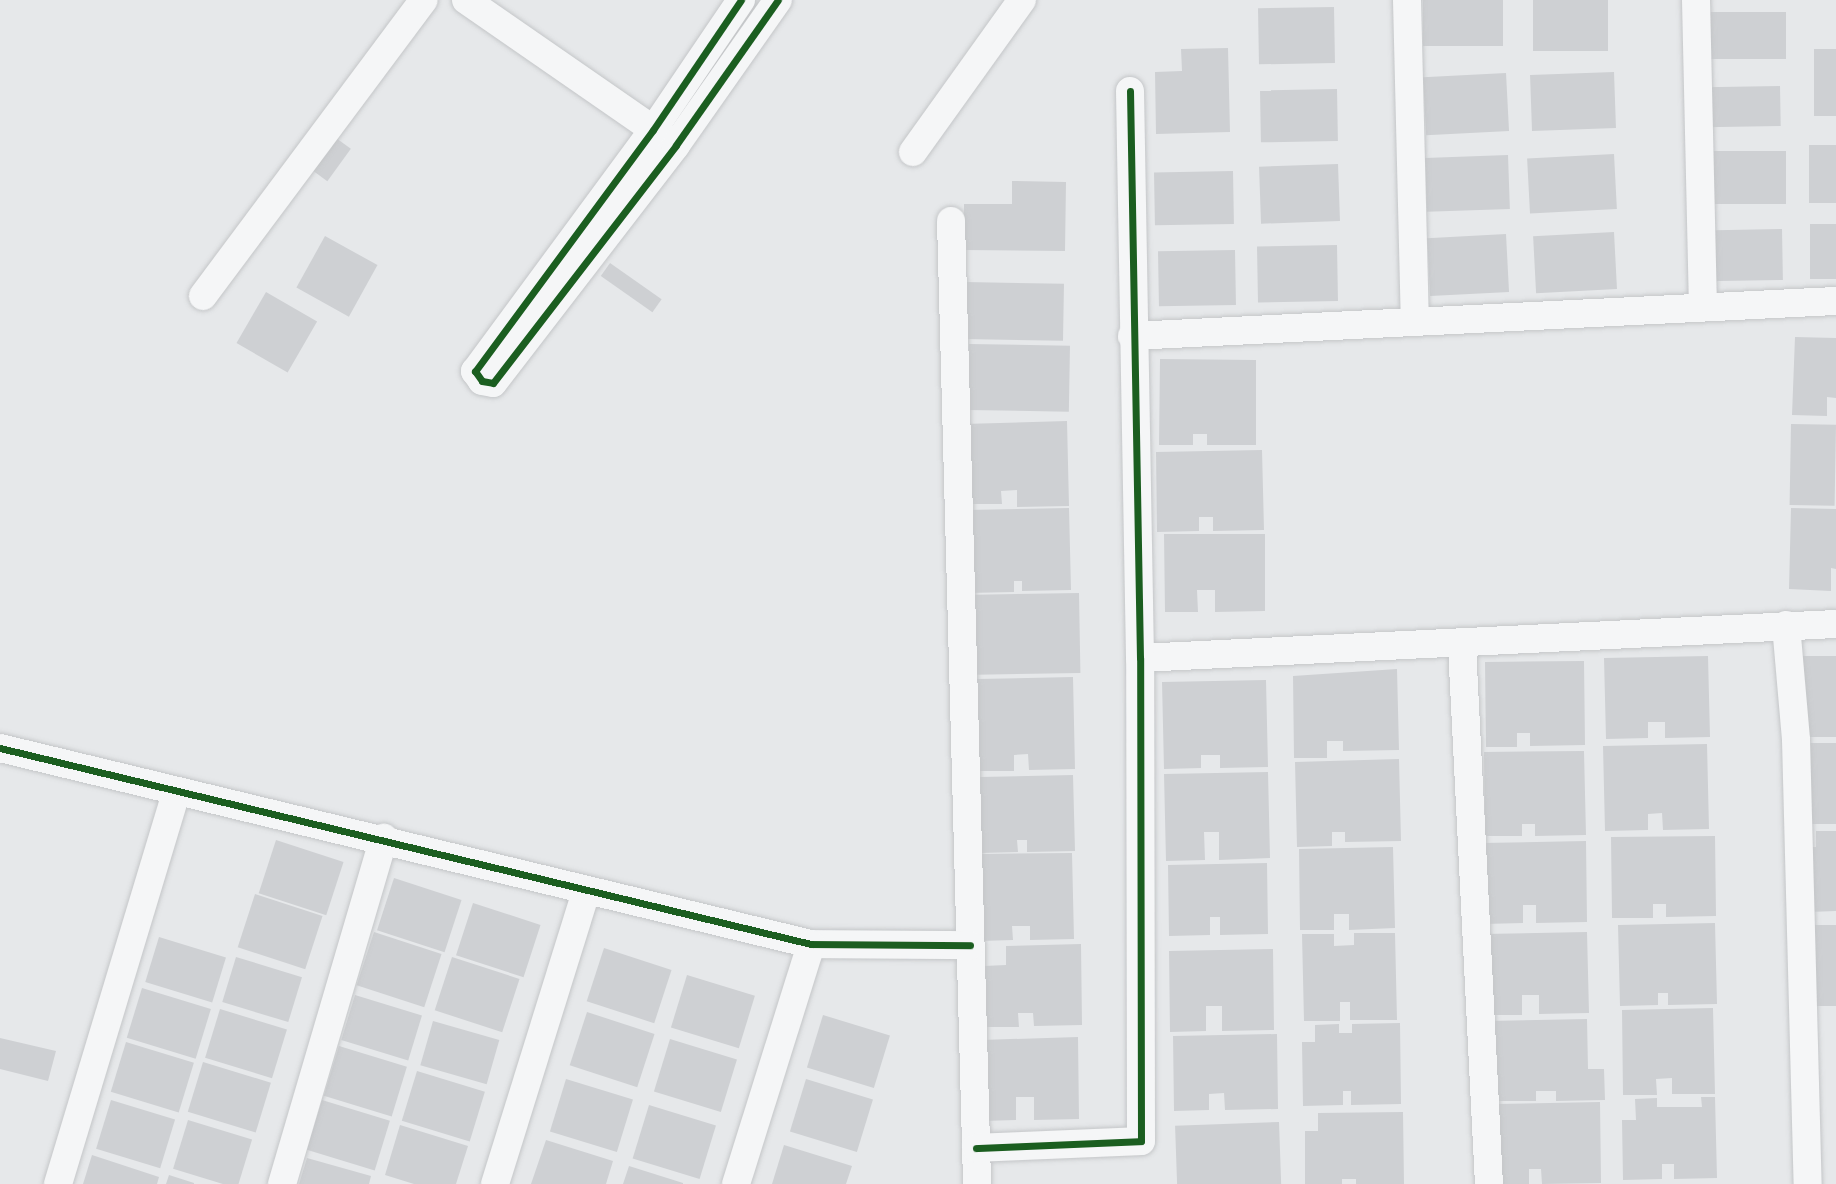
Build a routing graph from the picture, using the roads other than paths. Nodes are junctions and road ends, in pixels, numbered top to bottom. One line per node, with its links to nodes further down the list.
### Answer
1 (424, 0): 12 (street)
2 (466, 0): 9 (street)
3 (741, 0): 9 (street)
4 (778, 0): 9 (street)
5 (1022, 0): 10 (street)
6 (1407, 0): 15 (street)
7 (1696, 0): 14 (street)
8 (1130, 91): 16 (street)
9 (665, 137): 9 (street)
10 (913, 152)
11 (951, 221): 26 (street)
12 (203, 296)
13 (1836, 301): 14 (street)
14 (1703, 306): 15 (street)
15 (1415, 318): 16 (street)
16 (1132, 336): 20 (street)
17 (1836, 624): 18 (street)
18 (1786, 625): 19 (street); 34 (street)
19 (1462, 646): 20 (street); 33 (street)
20 (1140, 658): 27 (street)
21 (0, 748): 22 (street)
22 (176, 792): 23 (street); 28 (street)
23 (384, 838): 24 (street); 29 (street)
24 (586, 891): 25 (street); 30 (street)
25 (811, 944): 26 (street); 31 (street)
26 (970, 945): 27 (street)
27 (976, 1147): 32 (street)
28 (58, 1184)
29 (282, 1184)
30 (495, 1184)
31 (736, 1184)
32 (977, 1184)
33 (1489, 1184)
34 (1808, 1184)

